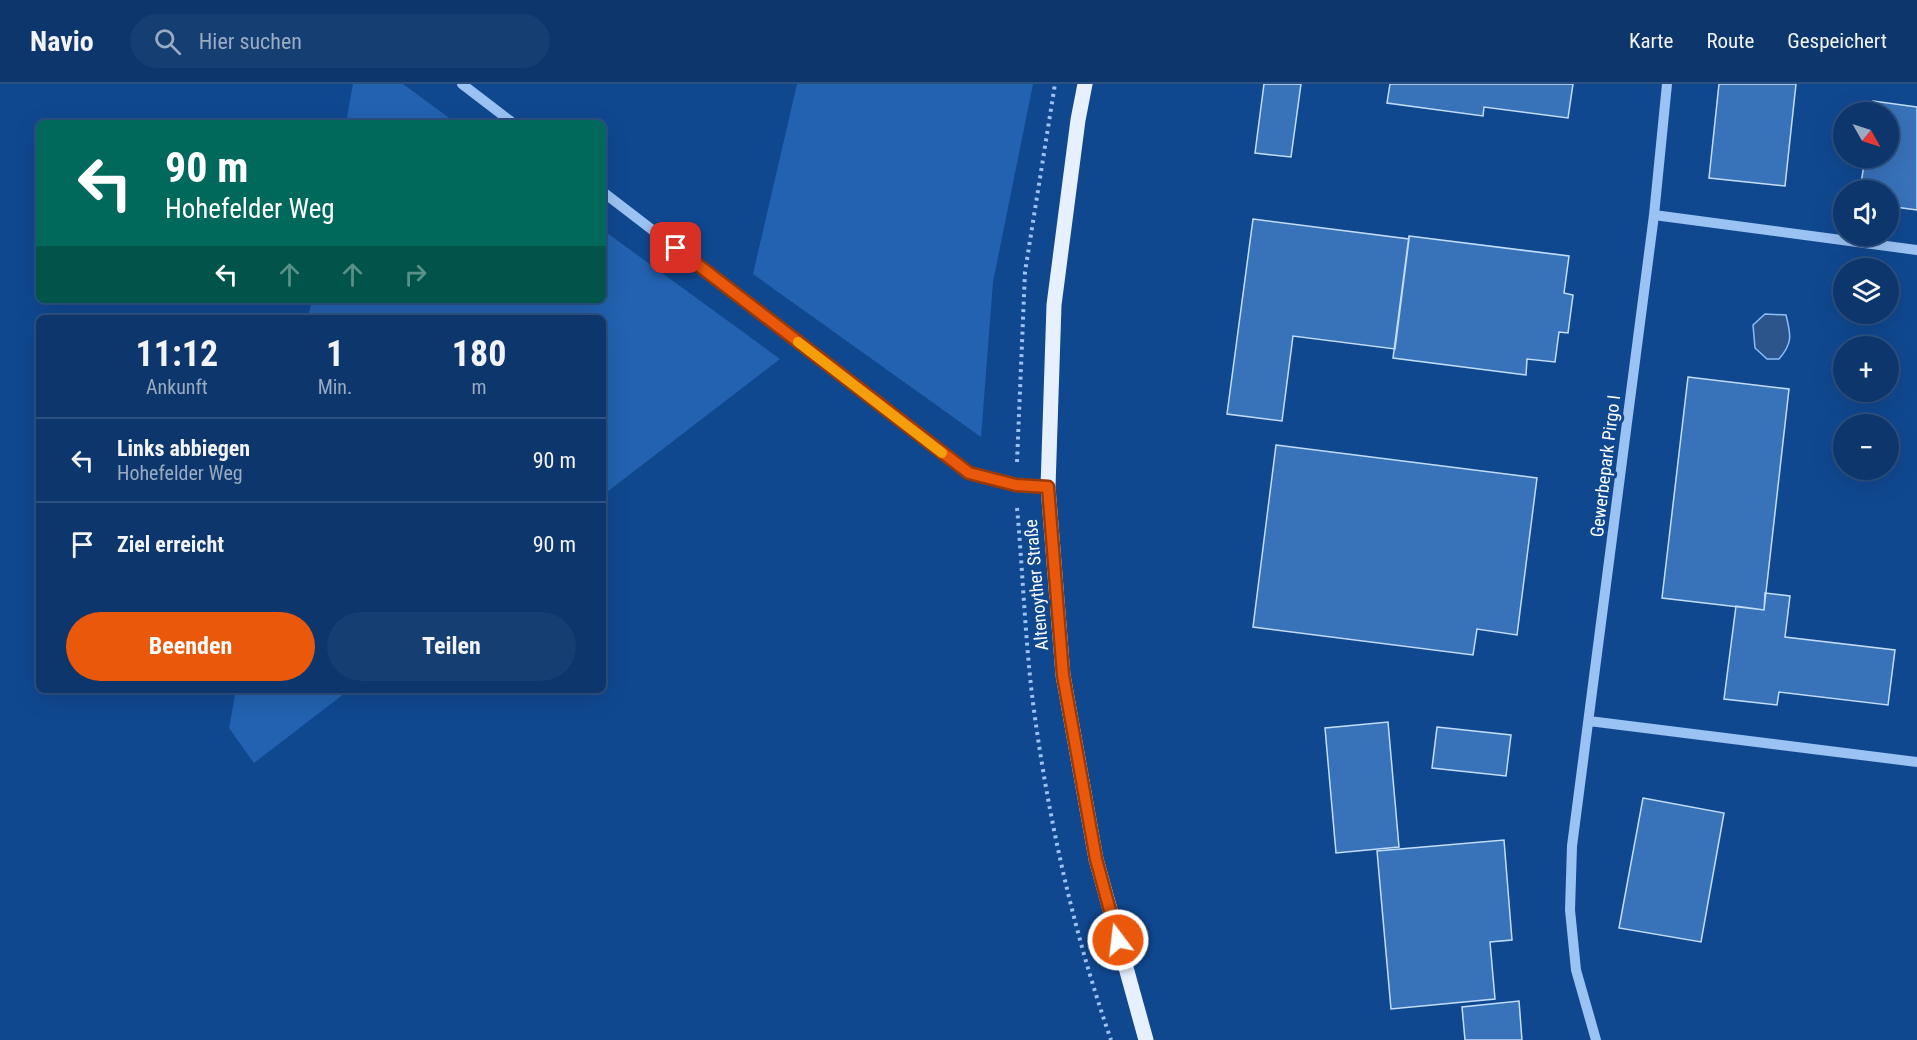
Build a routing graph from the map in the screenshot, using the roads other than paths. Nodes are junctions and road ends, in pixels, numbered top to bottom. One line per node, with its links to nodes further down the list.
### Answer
1 (462, 84): 4 (street)
2 (1085, 84): 8 (main road, Altenoyther Straße)
3 (1667, 84): 6 (street, Gewerbepark Pirgo I)
4 (509, 120)
5 (606, 194): 8 (street)
6 (1654, 215): 7 (street); 9 (street, Gewerbepark Pirgo I)
7 (1917, 250)
8 (1048, 487): 11 (main road, Altenoyther Straße)
9 (1589, 721): 10 (street); 12 (street, Gewerbepark Pirgo I)
10 (1917, 762)
11 (1146, 1040)
12 (1596, 1040)

